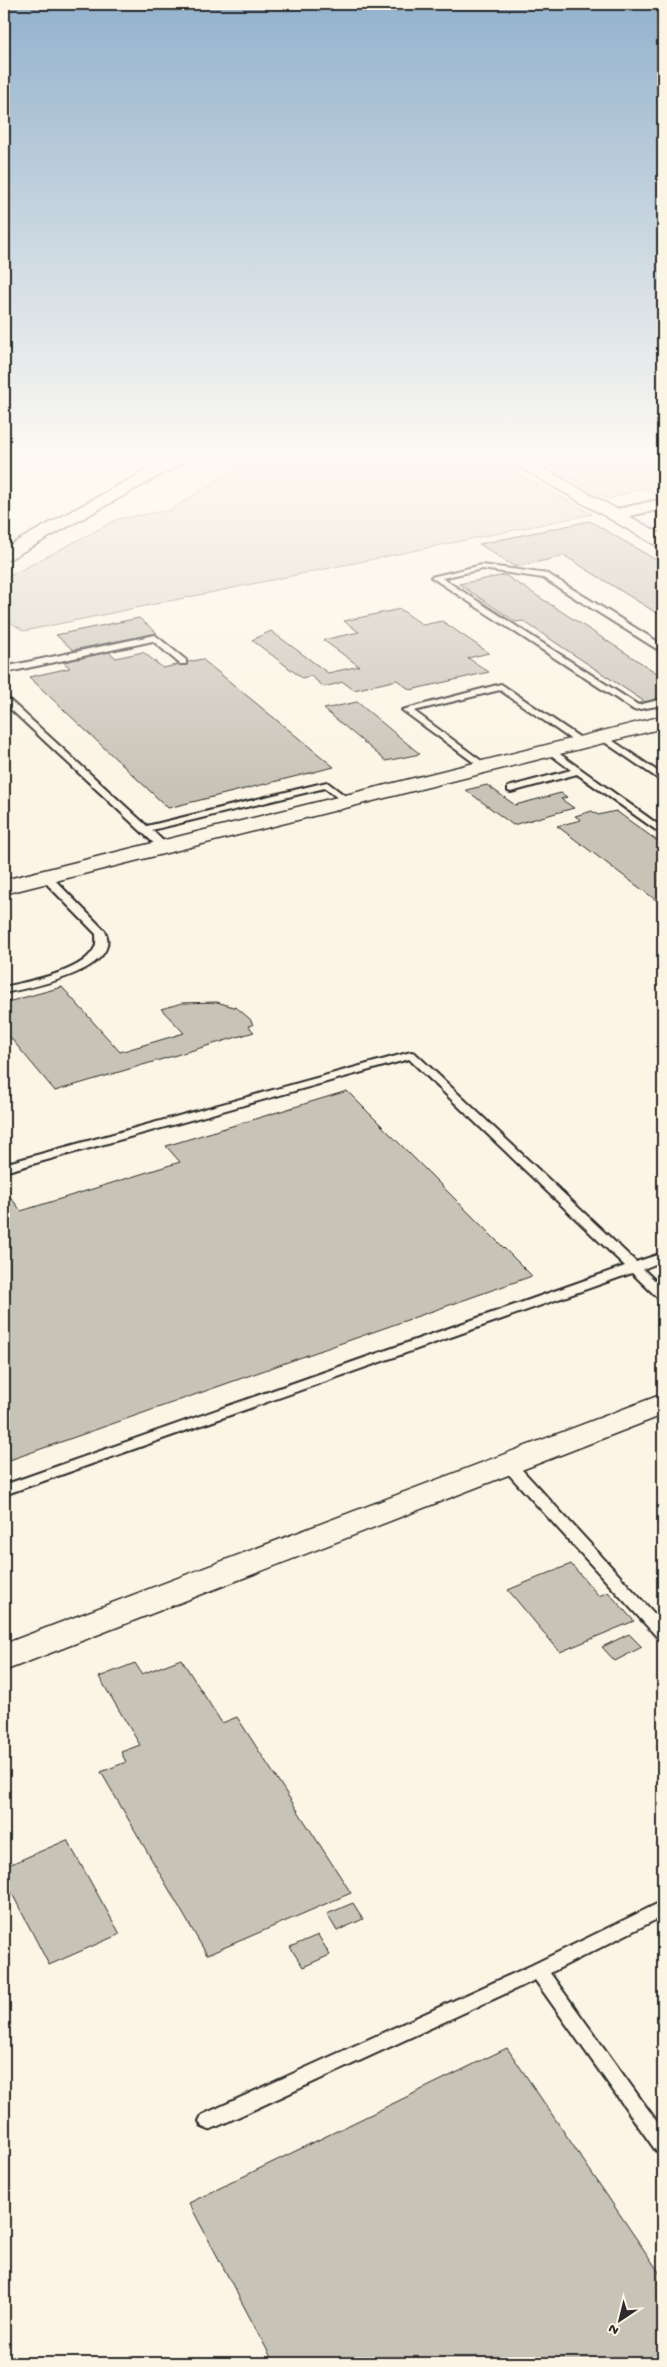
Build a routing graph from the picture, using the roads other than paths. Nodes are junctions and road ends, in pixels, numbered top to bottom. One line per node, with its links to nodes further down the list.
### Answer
1 (480, 567): 7 (lane)
2 (485, 567): 3 (lane)
3 (663, 648)
4 (183, 662): 5 (lane)
5 (4, 670)
6 (4, 698): 17 (lane)
7 (663, 702)
8 (663, 722): 9 (main road)
9 (603, 737): 10 (main road); 14 (lane)
10 (582, 743): 11 (main road); 12 (lane)
11 (550, 750): 12 (main road); 13 (lane)
12 (484, 767): 16 (main road)
13 (578, 771): 15 (lane); 18 (lane)
14 (663, 779)
15 (511, 788)
16 (347, 801): 17 (lane); 19 (main road)
17 (145, 829): 19 (lane)
18 (663, 832)
19 (164, 847): 20 (main road)
20 (46, 876): 21 (main road); 22 (lane)
21 (4, 887)
22 (4, 990)
23 (4, 1168): 25 (lane)
24 (663, 1257): 25 (lane)
25 (634, 1267): 26 (lane); 29 (lane)
26 (663, 1295)
27 (663, 1404): 28 (main road)
28 (508, 1464): 30 (lane); 31 (main road)
29 (4, 1490)
30 (663, 1633)
31 (4, 1658)
32 (663, 1908): 33 (lane)
33 (538, 1970): 34 (lane); 35 (lane)
34 (209, 2121)
35 (663, 2146)

